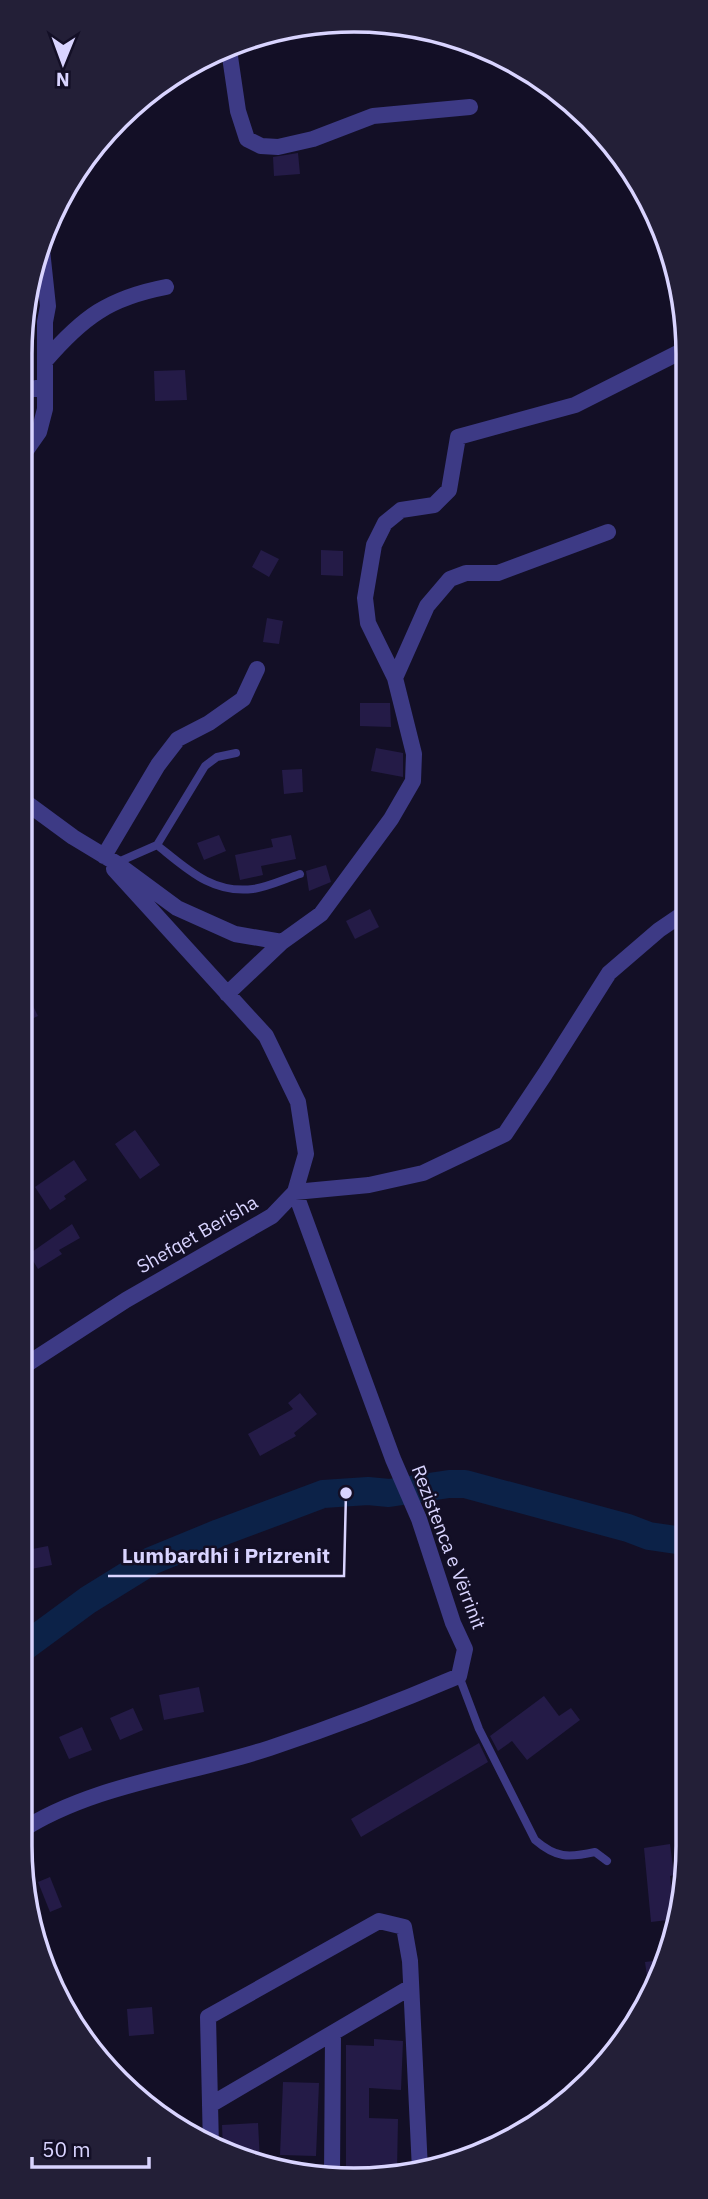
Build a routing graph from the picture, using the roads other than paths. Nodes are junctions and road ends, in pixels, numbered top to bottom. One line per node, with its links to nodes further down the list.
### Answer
1 (230, 56): 2 (street)
2 (470, 107)
3 (44, 266): 6 (street)
4 (166, 287): 6 (street)
5 (676, 355): 12 (street)
6 (46, 361): 7 (street)
7 (44, 386): 8 (street); 9 (street)
8 (32, 389)
9 (32, 442)
10 (608, 532): 12 (street)
11 (257, 669): 16 (street)
12 (395, 678): 19 (street)
13 (236, 753): 15 (lane)
14 (32, 806): 16 (street)
15 (157, 845): 16 (lane); 17 (lane)
16 (110, 860): 19 (street); 20 (street, Shefqet Berisha)
17 (300, 874)
18 (676, 918): 21 (street)
19 (282, 942): 20 (street)
20 (227, 994): 21 (street, Shefqet Berisha)
21 (295, 1192): 22 (street, Shefqet Berisha); 23 (street, Rezistenca e Vërrinit)
22 (32, 1361)
23 (458, 1675): 24 (street); 25 (lane)
24 (32, 1825)
25 (607, 1861)
26 (411, 1987): 27 (street); 28 (street); 30 (street)
27 (333, 2035): 28 (street); 31 (street)
28 (210, 2105): 29 (street)
29 (211, 2134)
30 (420, 2160)
31 (332, 2167)

